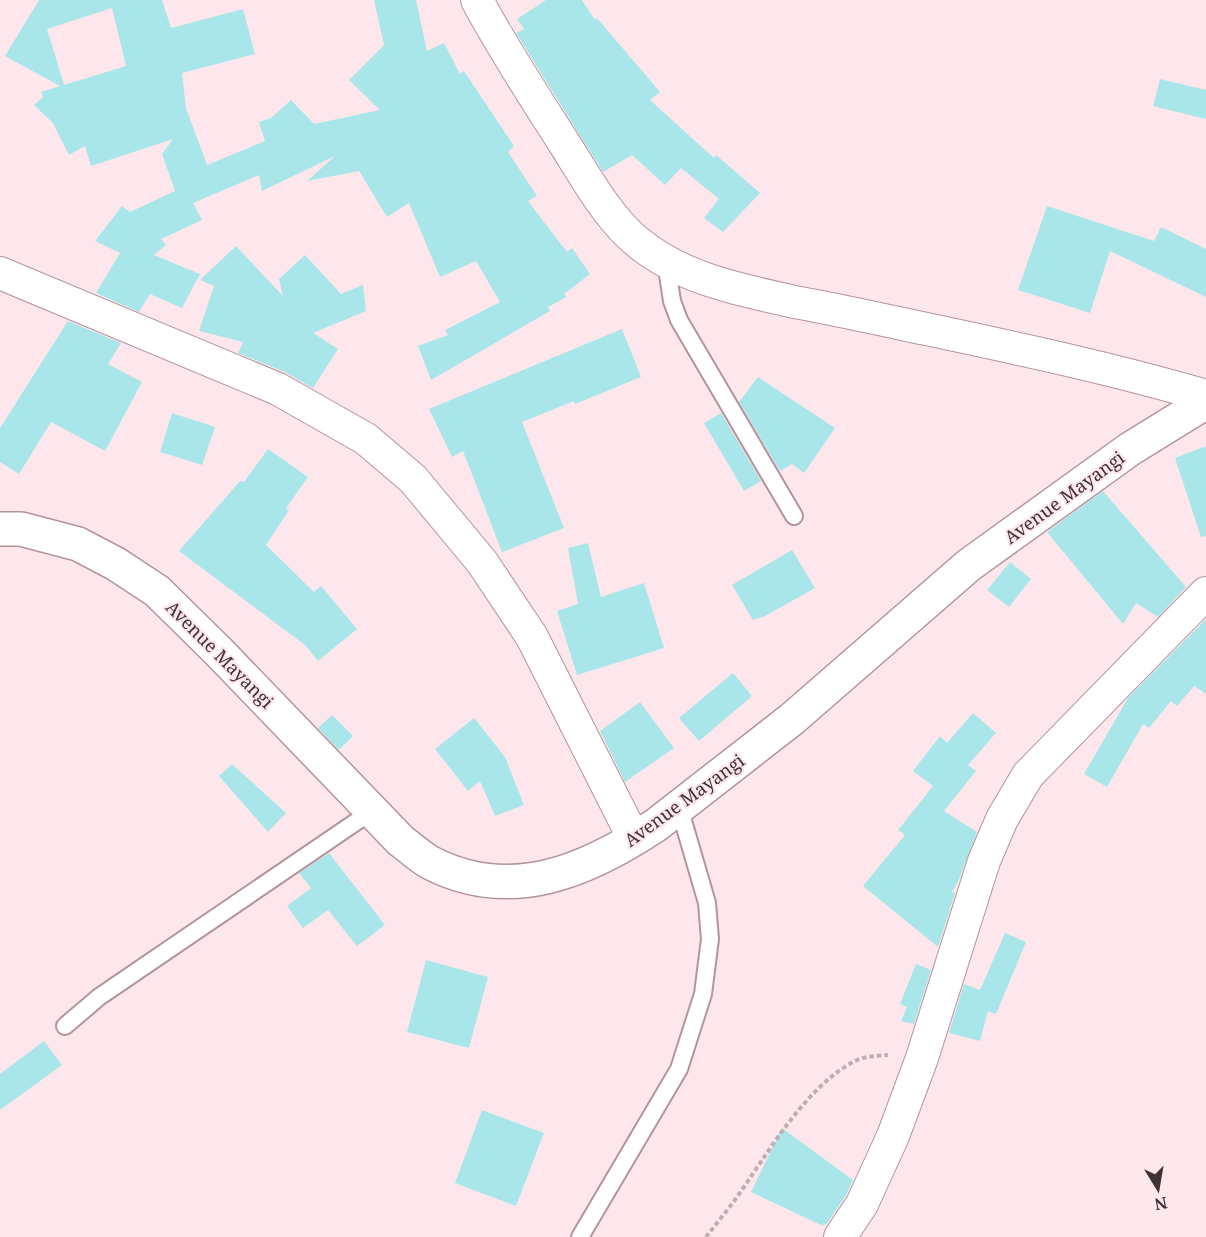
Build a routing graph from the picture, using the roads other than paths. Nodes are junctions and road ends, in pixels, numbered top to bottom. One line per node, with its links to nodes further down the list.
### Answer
1 (477, 0): 2 (street)
2 (666, 262): 4 (street); 6 (lane)
3 (0, 273): 11 (street)
4 (1206, 396)
5 (1206, 402): 9 (street, Avenue Mayangi)
6 (794, 516)
7 (0, 529): 10 (street, Avenue Mayangi)
8 (1206, 593): 14 (street)
9 (679, 807): 11 (street, Avenue Mayangi); 13 (lane)
10 (372, 811): 11 (street, Avenue Mayangi); 12 (lane)
11 (634, 839)
12 (65, 1026)
13 (580, 1237)
14 (840, 1237)

